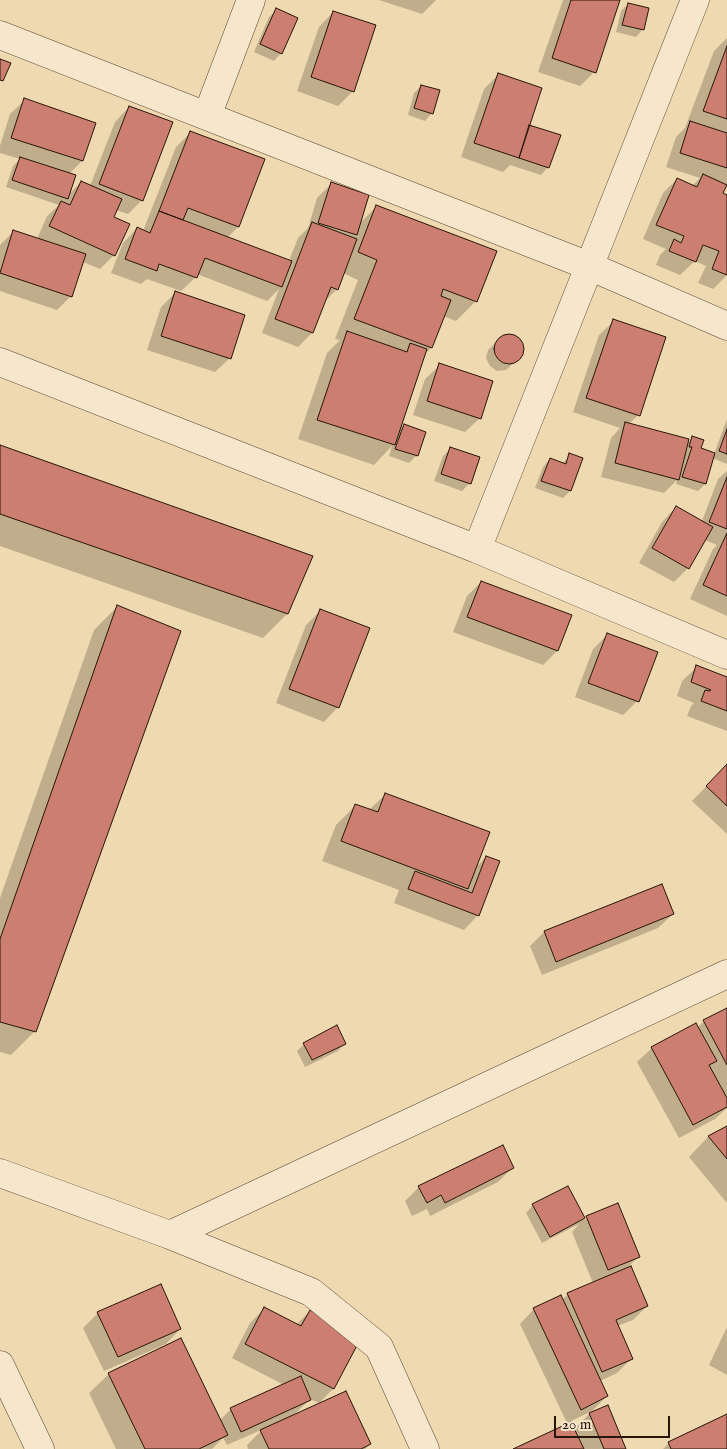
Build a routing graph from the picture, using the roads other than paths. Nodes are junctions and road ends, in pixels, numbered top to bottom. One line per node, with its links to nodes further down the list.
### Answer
1 (251, 0): 4 (street)
2 (695, 0): 5 (street)
3 (0, 34): 4 (street)
4 (207, 116): 5 (street)
5 (590, 266): 6 (street); 8 (street)
6 (727, 326)
7 (0, 362): 8 (street)
8 (477, 549): 9 (street)
9 (727, 655)
10 (727, 974): 12 (street)
11 (0, 1173): 12 (street)
12 (170, 1235): 15 (street)
13 (0, 1365): 14 (street)
14 (40, 1449)
15 (425, 1449)

